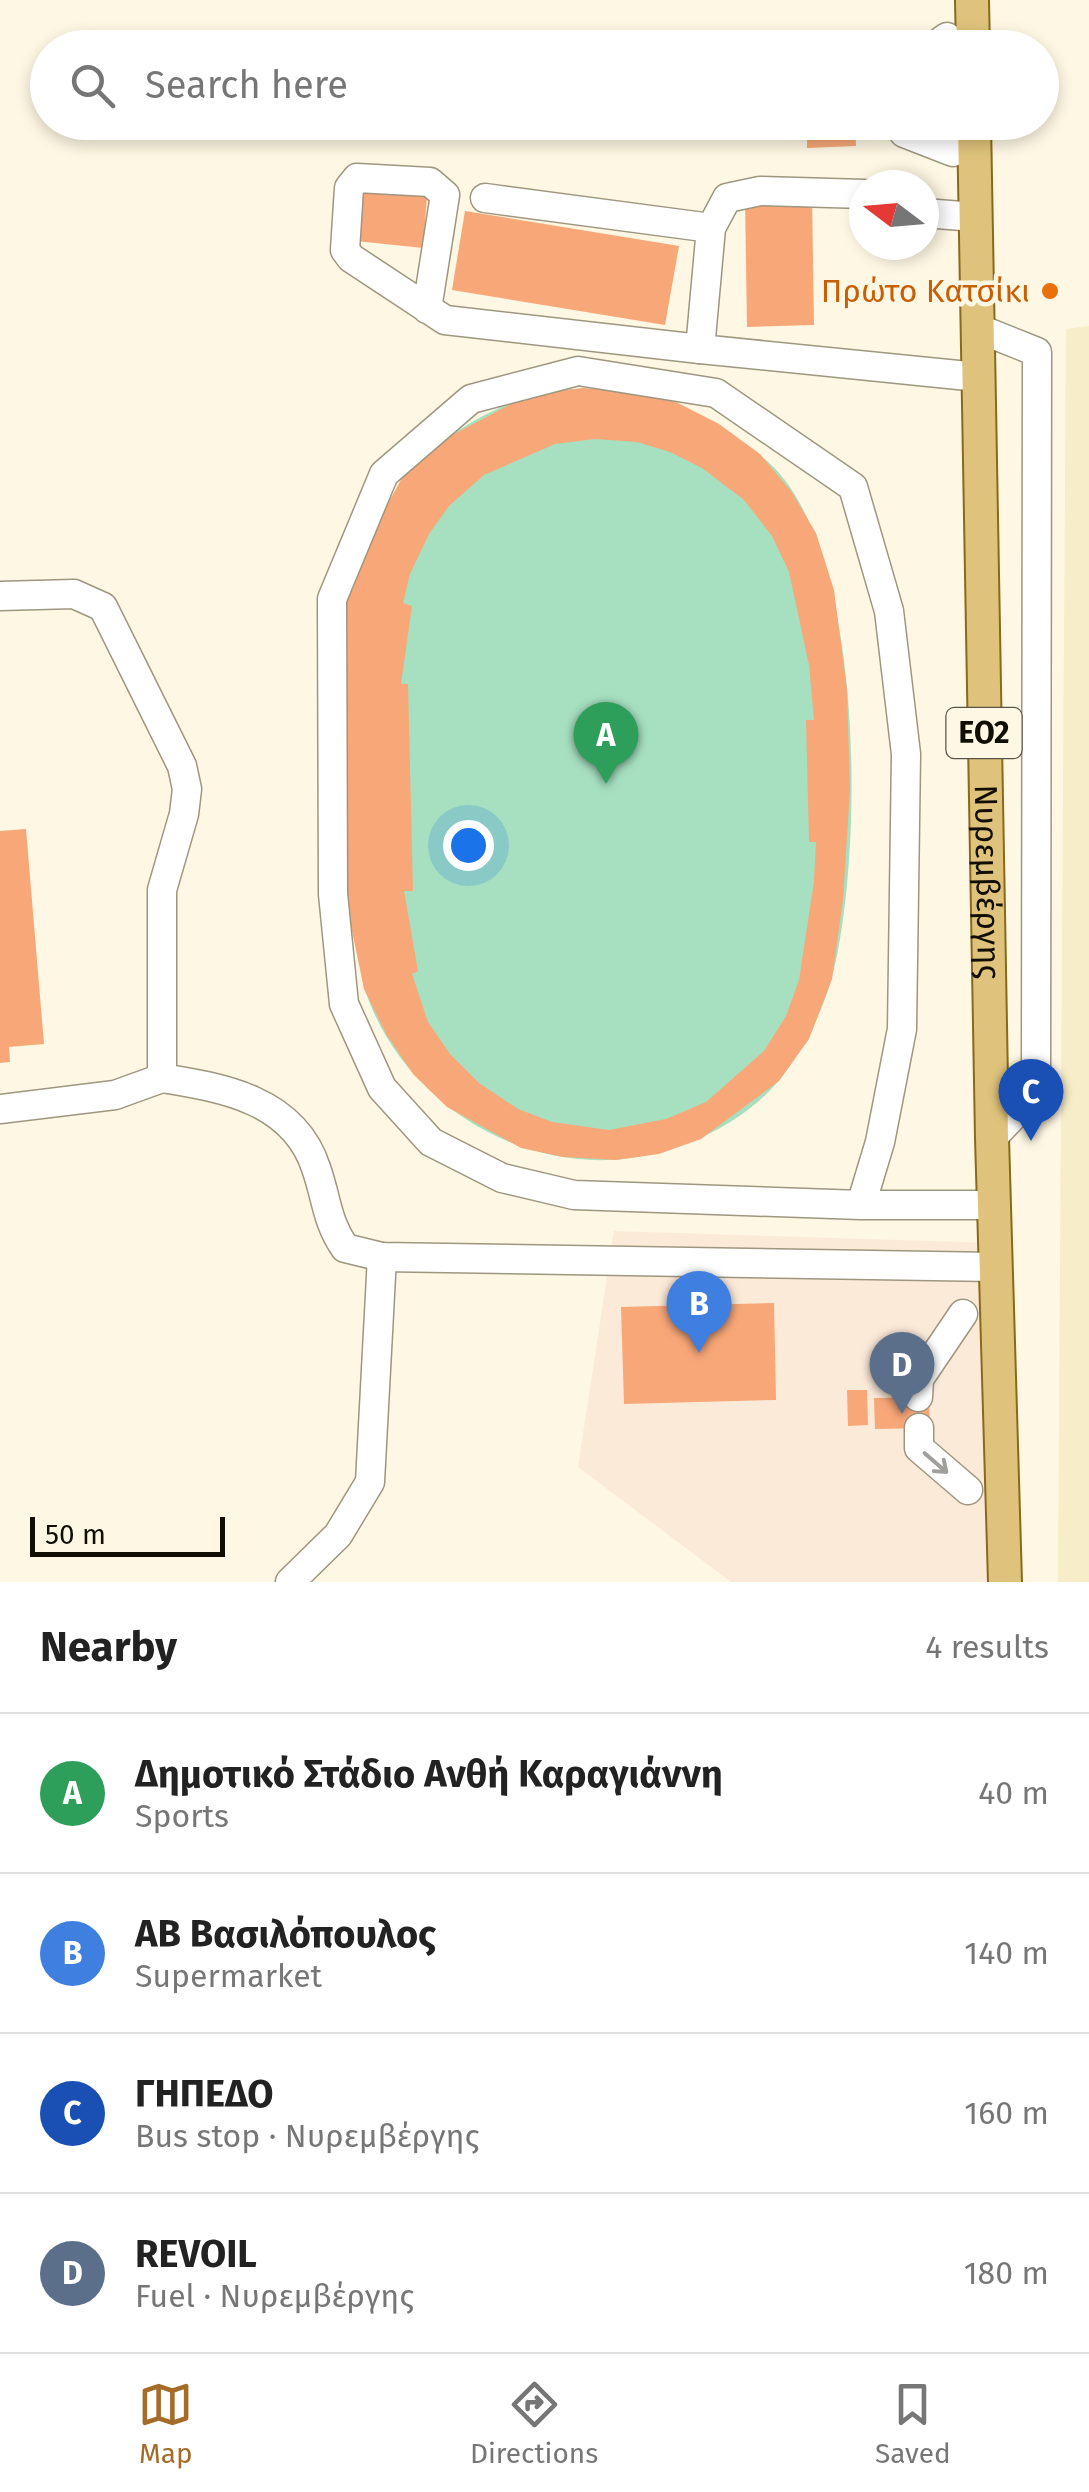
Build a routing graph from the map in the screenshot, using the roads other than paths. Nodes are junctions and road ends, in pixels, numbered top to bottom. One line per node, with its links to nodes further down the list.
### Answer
1 (972, 0): 2 (main road)
2 (958, 30)
3 (924, 140): 5 (street)
4 (974, 140): 9 (main road, Νυρεμβέργης / ΕΟ2)
5 (953, 152)
6 (849, 194): 10 (street)
7 (486, 198): 10 (street)
8 (939, 215): 9 (street)
9 (975, 217): 12 (main road, Νυρεμβέργης / ΕΟ2)
10 (711, 228): 13 (street)
11 (427, 309): 11 (street); 13 (street)
12 (977, 328): 14 (main road, Νυρεμβέργης / ΕΟ2); 18 (street)
13 (700, 349): 14 (street)
14 (978, 376): 18 (main road, Νυρεμβέργης / ΕΟ2)
15 (0, 596): 16 (street)
16 (162, 1078): 17 (street); 21 (street)
17 (0, 1109)
18 (992, 1138): 20 (main road, Νυρεμβέργης / ΕΟ2)
19 (862, 1205): 19 (street); 20 (street)
20 (994, 1205): 22 (main road, Νυρεμβέργης / ΕΟ2)
21 (382, 1257): 22 (street); 27 (street)
22 (996, 1267): 28 (main road, Νυρεμβέργης / ΕΟ2)
23 (963, 1314): 24 (street)
24 (918, 1397)
25 (919, 1428): 26 (street, one-way to 26)
26 (968, 1490)
27 (290, 1582)
28 (1005, 1582)

